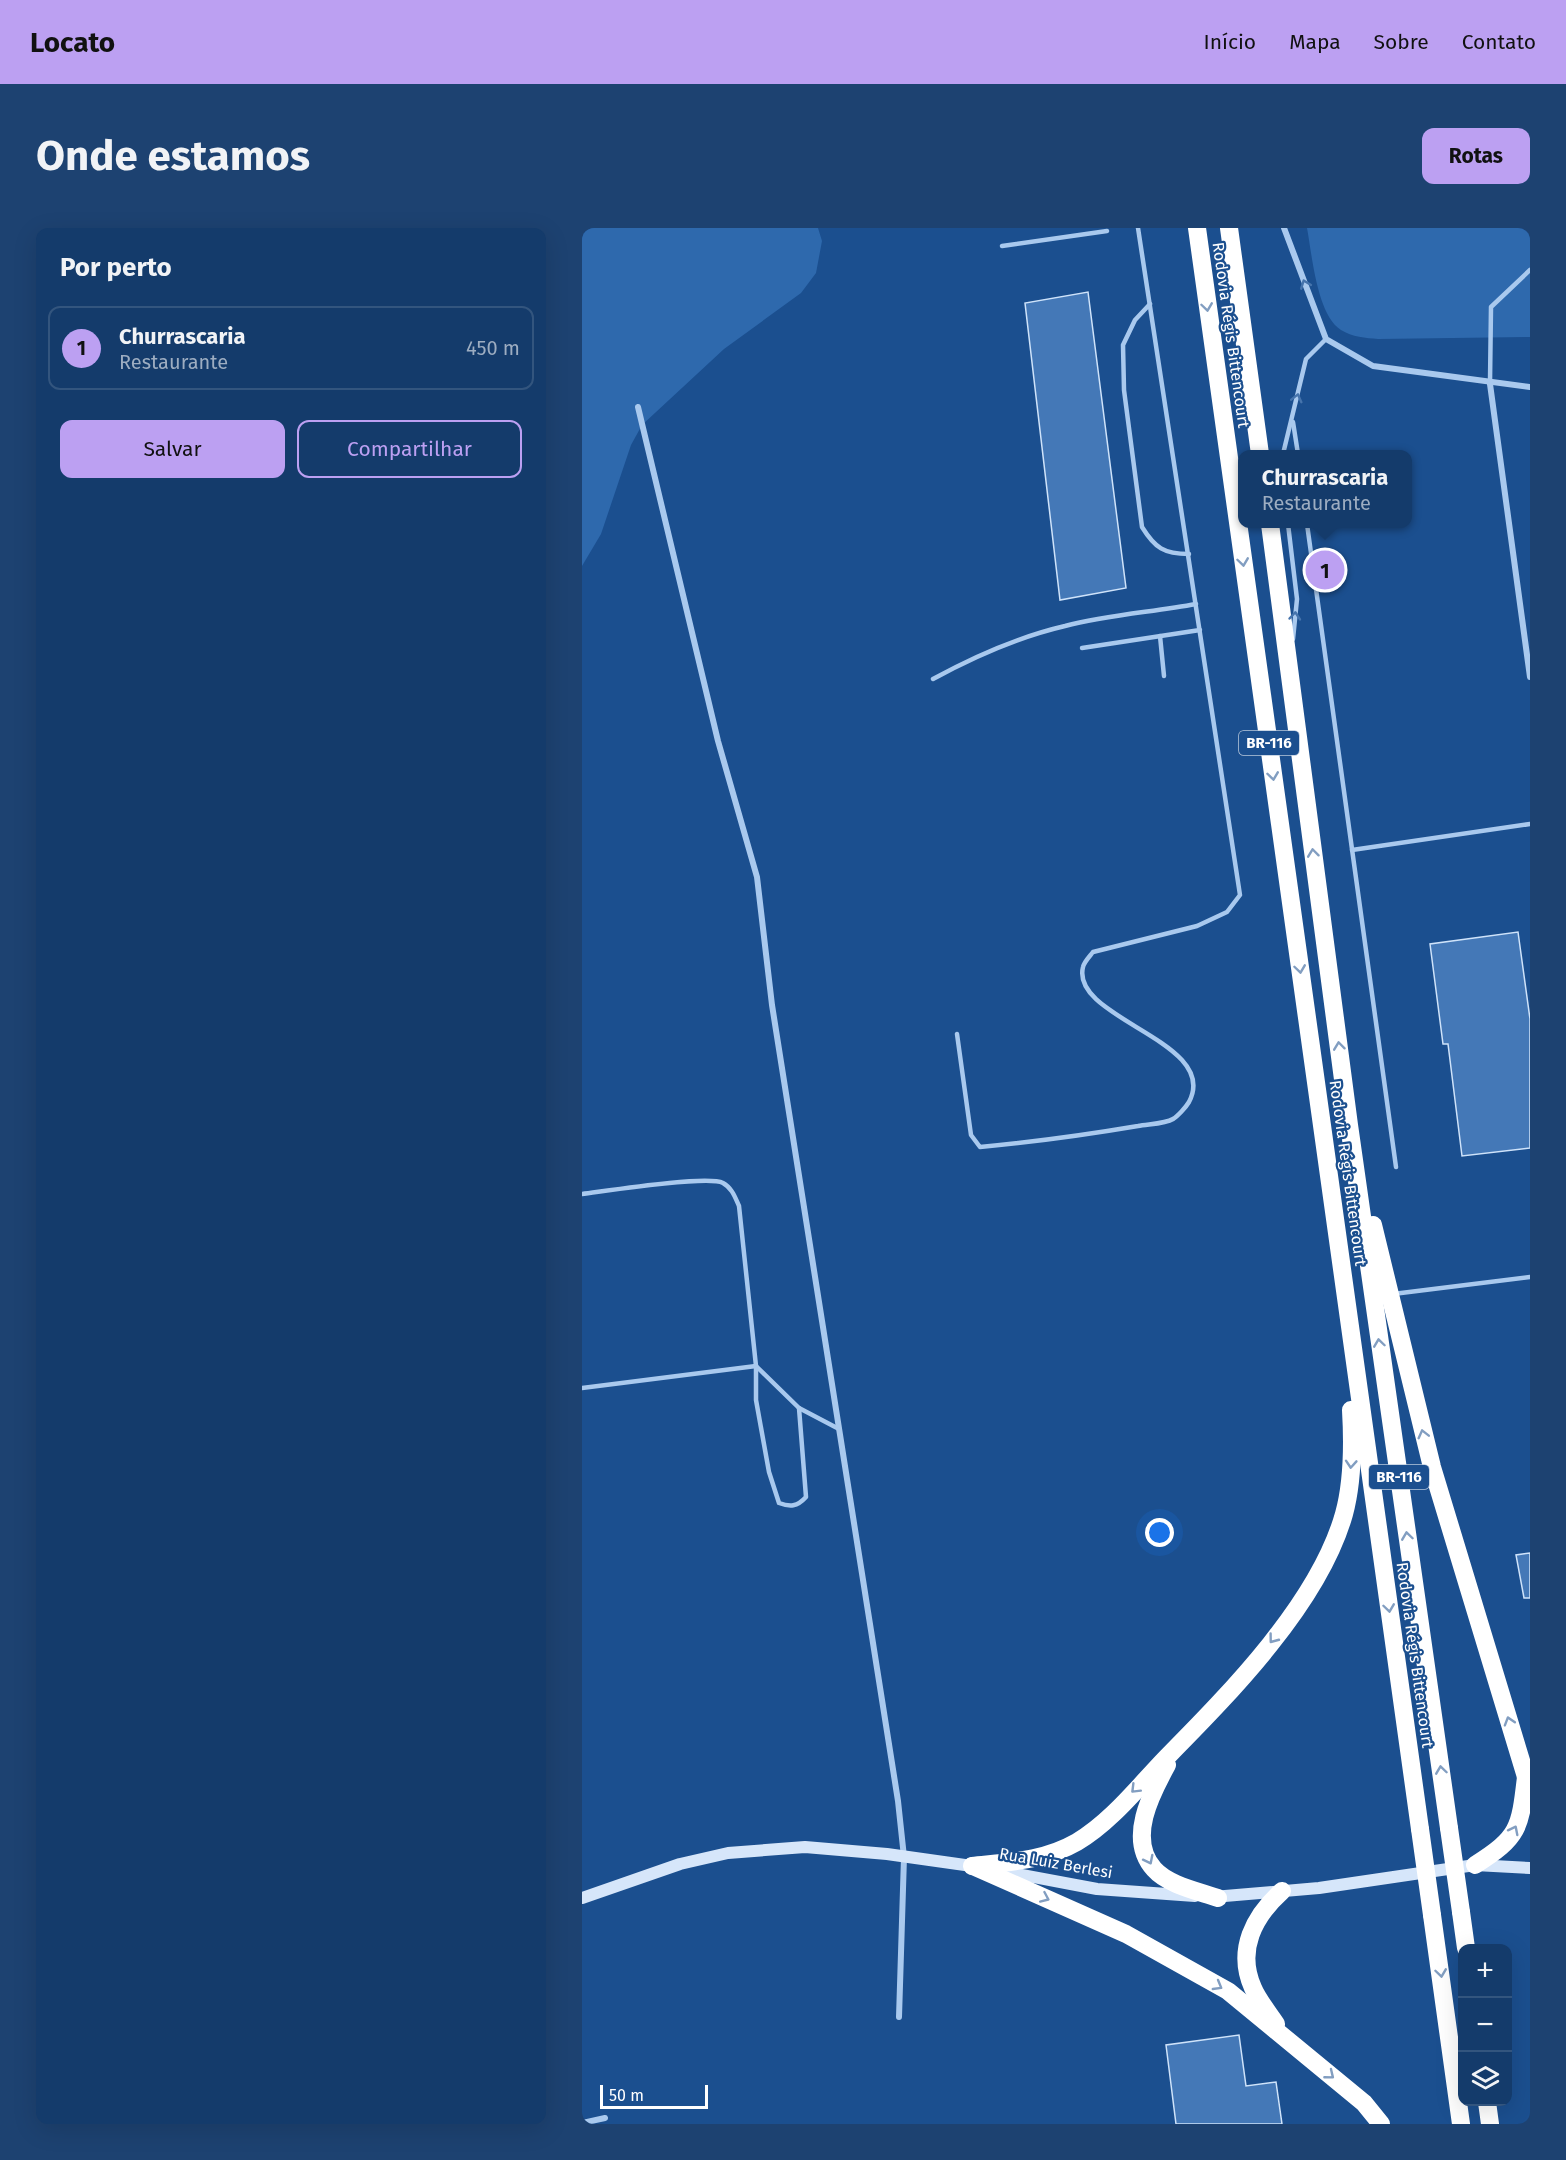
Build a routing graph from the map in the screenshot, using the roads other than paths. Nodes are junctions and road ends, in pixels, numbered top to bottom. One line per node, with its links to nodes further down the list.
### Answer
1 (1138, 228): 10 (lane)
2 (1189, 228): 9 (highway)
3 (1197, 228): 9 (highway, Rodovia Régis Bittencourt / BR-116)
4 (1229, 228): 16 (highway, Rodovia Régis Bittencourt)
5 (1284, 228): 11 (street, one-way to 5)
6 (1107, 231): 7 (lane)
7 (1002, 246)
8 (1530, 270): 12 (lane)
9 (1202, 271): 19 (highway, Rodovia Régis Bittencourt / BR-116, one-way to 19)
10 (1150, 304): 24 (lane); 24 (lane)
11 (1326, 339): 12 (street); 15 (lane, one-way to 11)
12 (1490, 384): 13 (street); 31 (street)
13 (1530, 387)
14 (638, 407): 45 (street)
15 (1293, 417): 17 (lane); 18 (lane)
16 (1259, 450)
17 (1284, 450)
18 (1297, 450)
19 (1238, 527)
20 (1238, 528): 39 (highway, Rodovia Régis Bittencourt / BR-116, one-way to 39)
21 (1271, 528): 29 (highway, Rodovia Régis Bittencourt / BR-116)
22 (1288, 528): 29 (lane, one-way to 22)
23 (1308, 528): 34 (lane)
24 (1189, 554): 25 (lane)
25 (1196, 604): 26 (lane); 32 (lane)
26 (1200, 630): 27 (lane); 35 (lane)
27 (1160, 636): 28 (lane); 30 (lane)
28 (1082, 648)
29 (1290, 674): 36 (highway, Rodovia Régis Bittencourt / BR-116, one-way to 29)
30 (1164, 676)
31 (1530, 676)
32 (933, 679)
33 (1530, 824): 34 (lane)
34 (1352, 850): 37 (lane)
35 (957, 1034)
36 (1349, 1125): 41 (highway); 55 (highway, Rodovia Régis Bittencourt / BR-116, one-way to 36, bridge)
37 (1396, 1167)
38 (582, 1194): 42 (lane)
39 (1341, 1259): 46 (highway, one-way to 46); 62 (highway, Rodovia Régis Bittencourt / BR-116, one-way to 62, bridge)
40 (1530, 1277): 41 (lane)
41 (1390, 1295): 47 (highway, one-way to 41)
42 (756, 1366): 43 (lane); 44 (lane); 44 (lane)
43 (582, 1388)
44 (799, 1408): 45 (lane)
45 (839, 1429): 48 (street)
46 (1176, 1748): 50 (highway, one-way to 50); 54 (highway, one-way to 54)
47 (1528, 1780): 49 (highway, one-way to 47)
48 (904, 1857): 50 (street, Rua Luiz Berlesi); 53 (street, Rua Luiz Berlesi); 56 (street)
49 (1475, 1864): 51 (street, Rua Luiz Berlesi); 52 (street, Rua Luiz Berlesi)
50 (972, 1866): 54 (street, Rua Luiz Berlesi); 57 (highway, one-way to 57)
51 (1530, 1868)
52 (1282, 1891): 54 (street, Rua Luiz Berlesi); 57 (highway)
53 (582, 1898)
54 (1218, 1898)
55 (1465, 1944)
56 (899, 2017)
57 (1285, 2038): 61 (highway, one-way to 61)
58 (1488, 2106): 63 (highway)
59 (605, 2118): 60 (street)
60 (582, 2123)
61 (1381, 2124)
62 (1461, 2124)
63 (1490, 2124)

